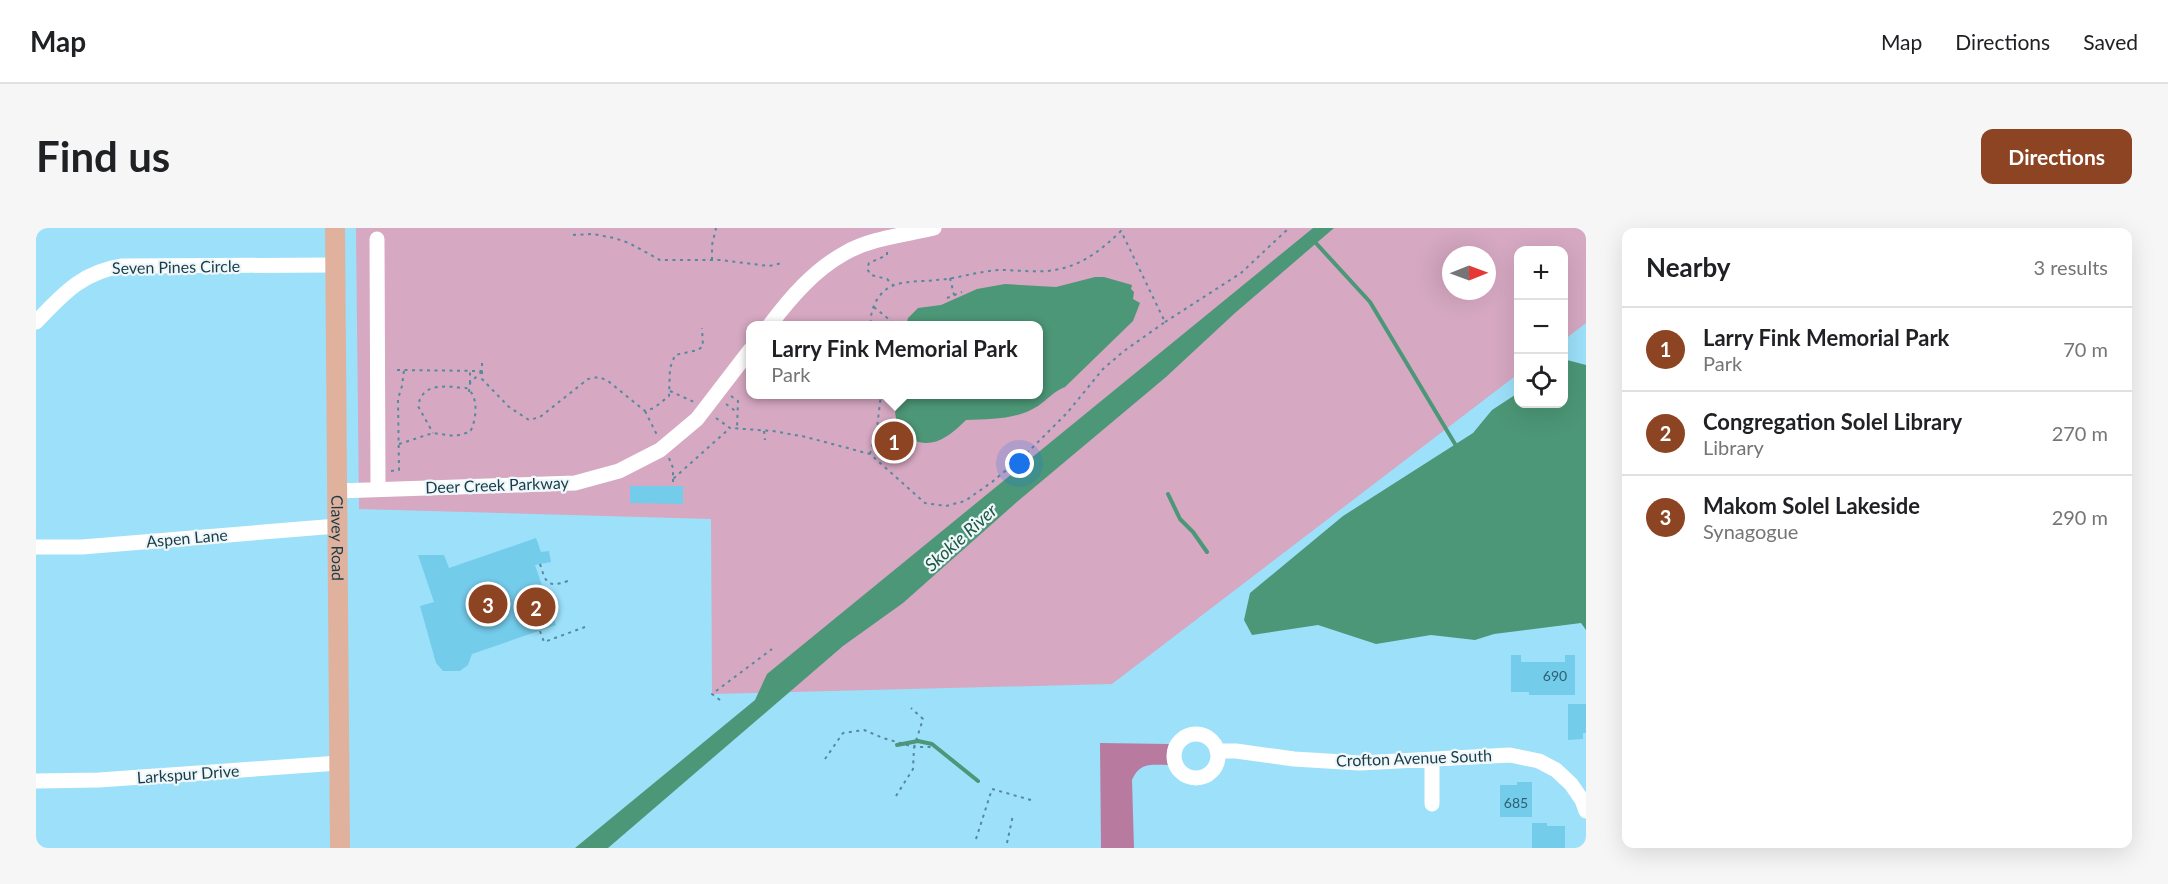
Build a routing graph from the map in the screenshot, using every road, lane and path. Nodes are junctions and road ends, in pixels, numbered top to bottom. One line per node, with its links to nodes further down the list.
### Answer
1 (335, 228): 12 (main road, Clavey Road)
2 (716, 228): 10 (path)
3 (934, 228): 9 (street)
4 (1124, 228): 6 (path)
5 (1289, 228): 23 (path)
6 (1121, 231): 13 (path); 23 (path)
7 (573, 235): 10 (path)
8 (376, 239): 46 (street)
9 (883, 239): 14 (path); 19 (street)
10 (712, 260): 11 (path)
11 (782, 263)
12 (335, 266): 22 (street, Seven Pines Circle); 47 (main road, Clavey Road)
13 (950, 278): 14 (path); 16 (path)
14 (894, 286): 18 (path)
15 (962, 292): 16 (path)
16 (954, 295): 17 (path)
17 (947, 298)
18 (873, 306): 20 (path); 21 (path)
19 (773, 321)
20 (870, 321)
21 (891, 321)
22 (36, 322)
23 (1165, 322): 42 (path)
24 (702, 328): 33 (path)
25 (746, 355): 32 (street, Deer Creek Parkway)
26 (482, 362): 30 (path)
27 (397, 370): 28 (path)
28 (404, 370): 29 (path); 41 (path)
29 (470, 370): 30 (path); 31 (path)
30 (482, 370): 31 (path); 33 (path)
31 (470, 383): 34 (path)
32 (721, 388): 36 (street, Deer Creek Parkway); 37 (path)
33 (670, 391): 36 (path)
34 (469, 392): 39 (path); 39 (path)
35 (880, 399): 42 (path)
36 (704, 410): 37 (path); 46 (street, Deer Creek Parkway)
37 (736, 428): 38 (path)
38 (764, 431): 40 (path); 42 (path)
39 (433, 432): 41 (path)
40 (765, 440)
41 (399, 444): 43 (path)
42 (870, 454)
43 (386, 471)
44 (673, 479): 45 (path)
45 (673, 486)
46 (378, 489): 47 (street, Deer Creek Parkway)
47 (337, 491): 48 (main road, Clavey Road)
48 (338, 526): 49 (street, Aspen Lane); 62 (main road, Clavey Road)
49 (36, 547)
50 (540, 564): 51 (path)
51 (568, 581)
52 (585, 627): 53 (path)
53 (540, 631)
54 (772, 649): 55 (path)
55 (720, 700)
56 (911, 708): 57 (path)
57 (914, 747): 58 (path); 60 (path); 64 (path)
58 (937, 747)
59 (1217, 751): 61 (street, Crofton Avenue South)
60 (825, 759)
61 (1432, 760): 66 (street); 67 (street, Crofton Avenue South)
62 (339, 763): 63 (street, Larkspur Drive); 71 (main road, Clavey Road)
63 (36, 781)
64 (896, 796)
65 (1031, 800): 69 (path)
66 (1432, 804)
67 (1586, 811)
68 (1014, 815): 70 (path)
69 (976, 839)
70 (1007, 843)
71 (340, 848)

